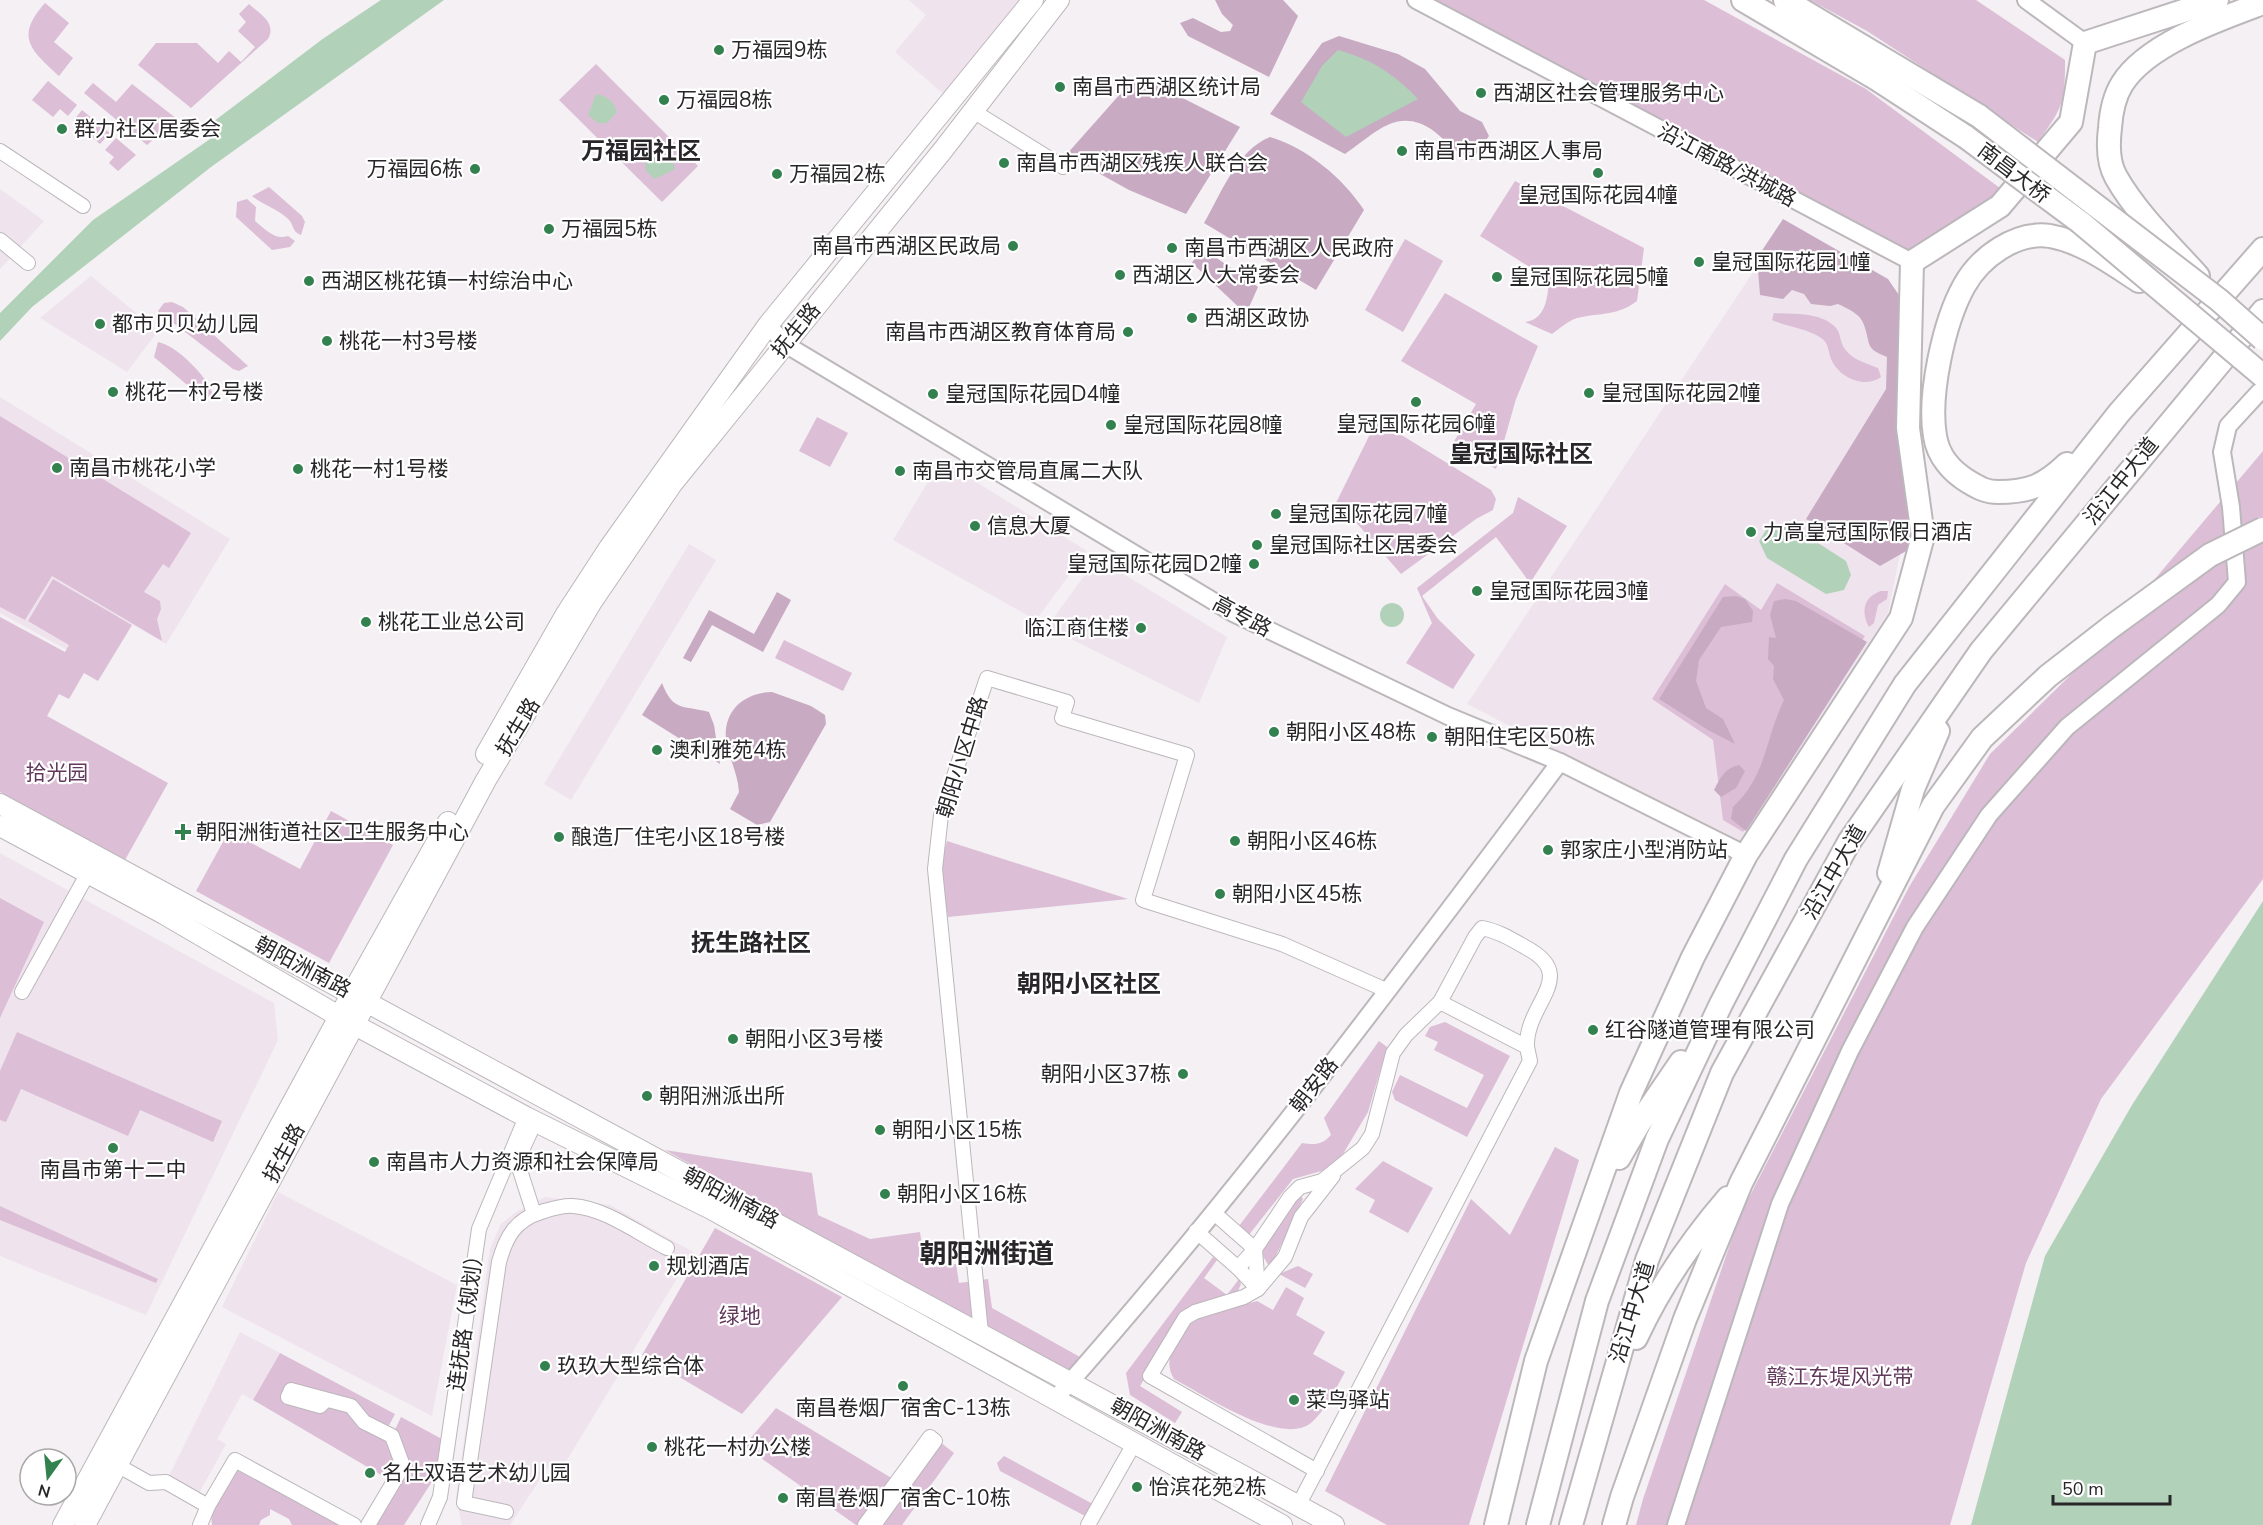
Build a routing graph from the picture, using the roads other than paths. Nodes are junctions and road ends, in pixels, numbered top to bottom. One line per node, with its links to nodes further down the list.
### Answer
1 (1033, 0): 21 (main road, 抚生路)
2 (1059, 0): 10 (main road, 抚生路)
3 (1416, 0): 16 (street, 沿江南路/洪城路)
4 (1743, 0): 18 (main road, 南昌大桥, bridge)
5 (1785, 0): 19 (main road, 南昌大桥, bridge)
6 (2217, 0): 9 (main road)
7 (2036, 3): 9 (street)
8 (2263, 3): 19 (main road, bridge)
9 (2085, 44): 16 (main road)
10 (973, 111): 12 (street); 23 (main road, 抚生路)
11 (0, 151): 13 (street)
12 (1063, 167)
13 (83, 206)
14 (0, 240): 17 (street)
15 (2263, 249): 19 (main road)
16 (1912, 262): 32 (main road)
17 (28, 263)
18 (2168, 298): 24 (main road, 南昌大桥, bridge); 26 (main road, bridge)
19 (2214, 307): 22 (main road, 南昌大桥, bridge); 26 (main road)
20 (2263, 311): 28 (main road, 沿江中大道)
21 (768, 324): 23 (street, 高专路); 37 (main road, 抚生路)
22 (2263, 339)
23 (785, 344): 29 (street, 高专路); 37 (main road, 抚生路)
24 (2263, 376)
25 (2263, 388): 79 (street)
26 (2119, 413): 39 (main road, 沿江中大道)
27 (2263, 529): 34 (main road, bridge)
28 (1981, 651): 34 (main road); 57 (main road, 沿江中大道)
29 (1560, 762): 32 (street, 高专路); 35 (street, 朝安路)
30 (0, 804): 37 (main road, 朝阳洲南路)
31 (0, 825): 33 (main road, 朝阳洲南路)
32 (1746, 855): 45 (main road)
33 (88, 873): 36 (street); 40 (main road, 朝阳洲南路)
34 (1874, 926): 44 (main road)
35 (1388, 991): 46 (street, 朝安路); 53 (street, 朝阳小区中路)
36 (22, 992)
37 (358, 997): 40 (main road, 抚生路); 53 (main road, 朝阳洲南路)
38 (1440, 1002): 41 (street); 41 (street); 43 (street)
39 (1721, 1004): 45 (main road); 76 (main road, 沿江中大道)
40 (346, 1020): 42 (main road, 朝阳洲南路); 59 (main road, 抚生路); 64 (main road, 抚生路)
41 (1527, 1047): 60 (street)
42 (530, 1120): 47 (street); 55 (main road, 朝阳洲南路); 69 (street, 连抚路（规划）)
43 (1343, 1164): 50 (street); 52 (street)
44 (1740, 1183): 57 (main road); 78 (main road)
45 (1590, 1210): 75 (main road)
46 (1213, 1212): 48 (street, 朝安路); 50 (street)
47 (534, 1214): 49 (street); 62 (street)
48 (1196, 1231): 51 (street); 54 (street, 朝安路)
49 (667, 1248)
50 (1255, 1249): 51 (street); 52 (street)
51 (1238, 1268): 52 (street)
52 (1258, 1289): 60 (street)
53 (981, 1333): 54 (main road, 朝阳洲南路)
54 (1071, 1382): 55 (street, 朝安路); 61 (main road, 朝阳洲南路)
55 (1056, 1398): 58 (main road, 朝阳洲南路)
56 (325, 1401): 68 (street)
57 (1603, 1410): 77 (main road, 沿江中大道)
58 (1135, 1442): 72 (street); 73 (main road, 朝阳洲南路)
59 (117, 1465): 63 (street); 65 (main road, 抚生路)
60 (1317, 1471): 61 (street)
61 (1298, 1506): 74 (main road, 朝阳洲南路)
62 (506, 1512)
63 (208, 1514): 66 (street); 67 (street)
64 (63, 1525)
65 (85, 1525)
66 (200, 1525)
67 (354, 1525)
68 (368, 1525)
69 (428, 1525)
70 (865, 1525): 71 (street)
71 (874, 1525)
72 (1088, 1525)
73 (1282, 1525)
74 (1334, 1525)
75 (1496, 1525)
76 (1538, 1525)
77 (1571, 1525)
78 (1614, 1525)
79 (1676, 1525)

